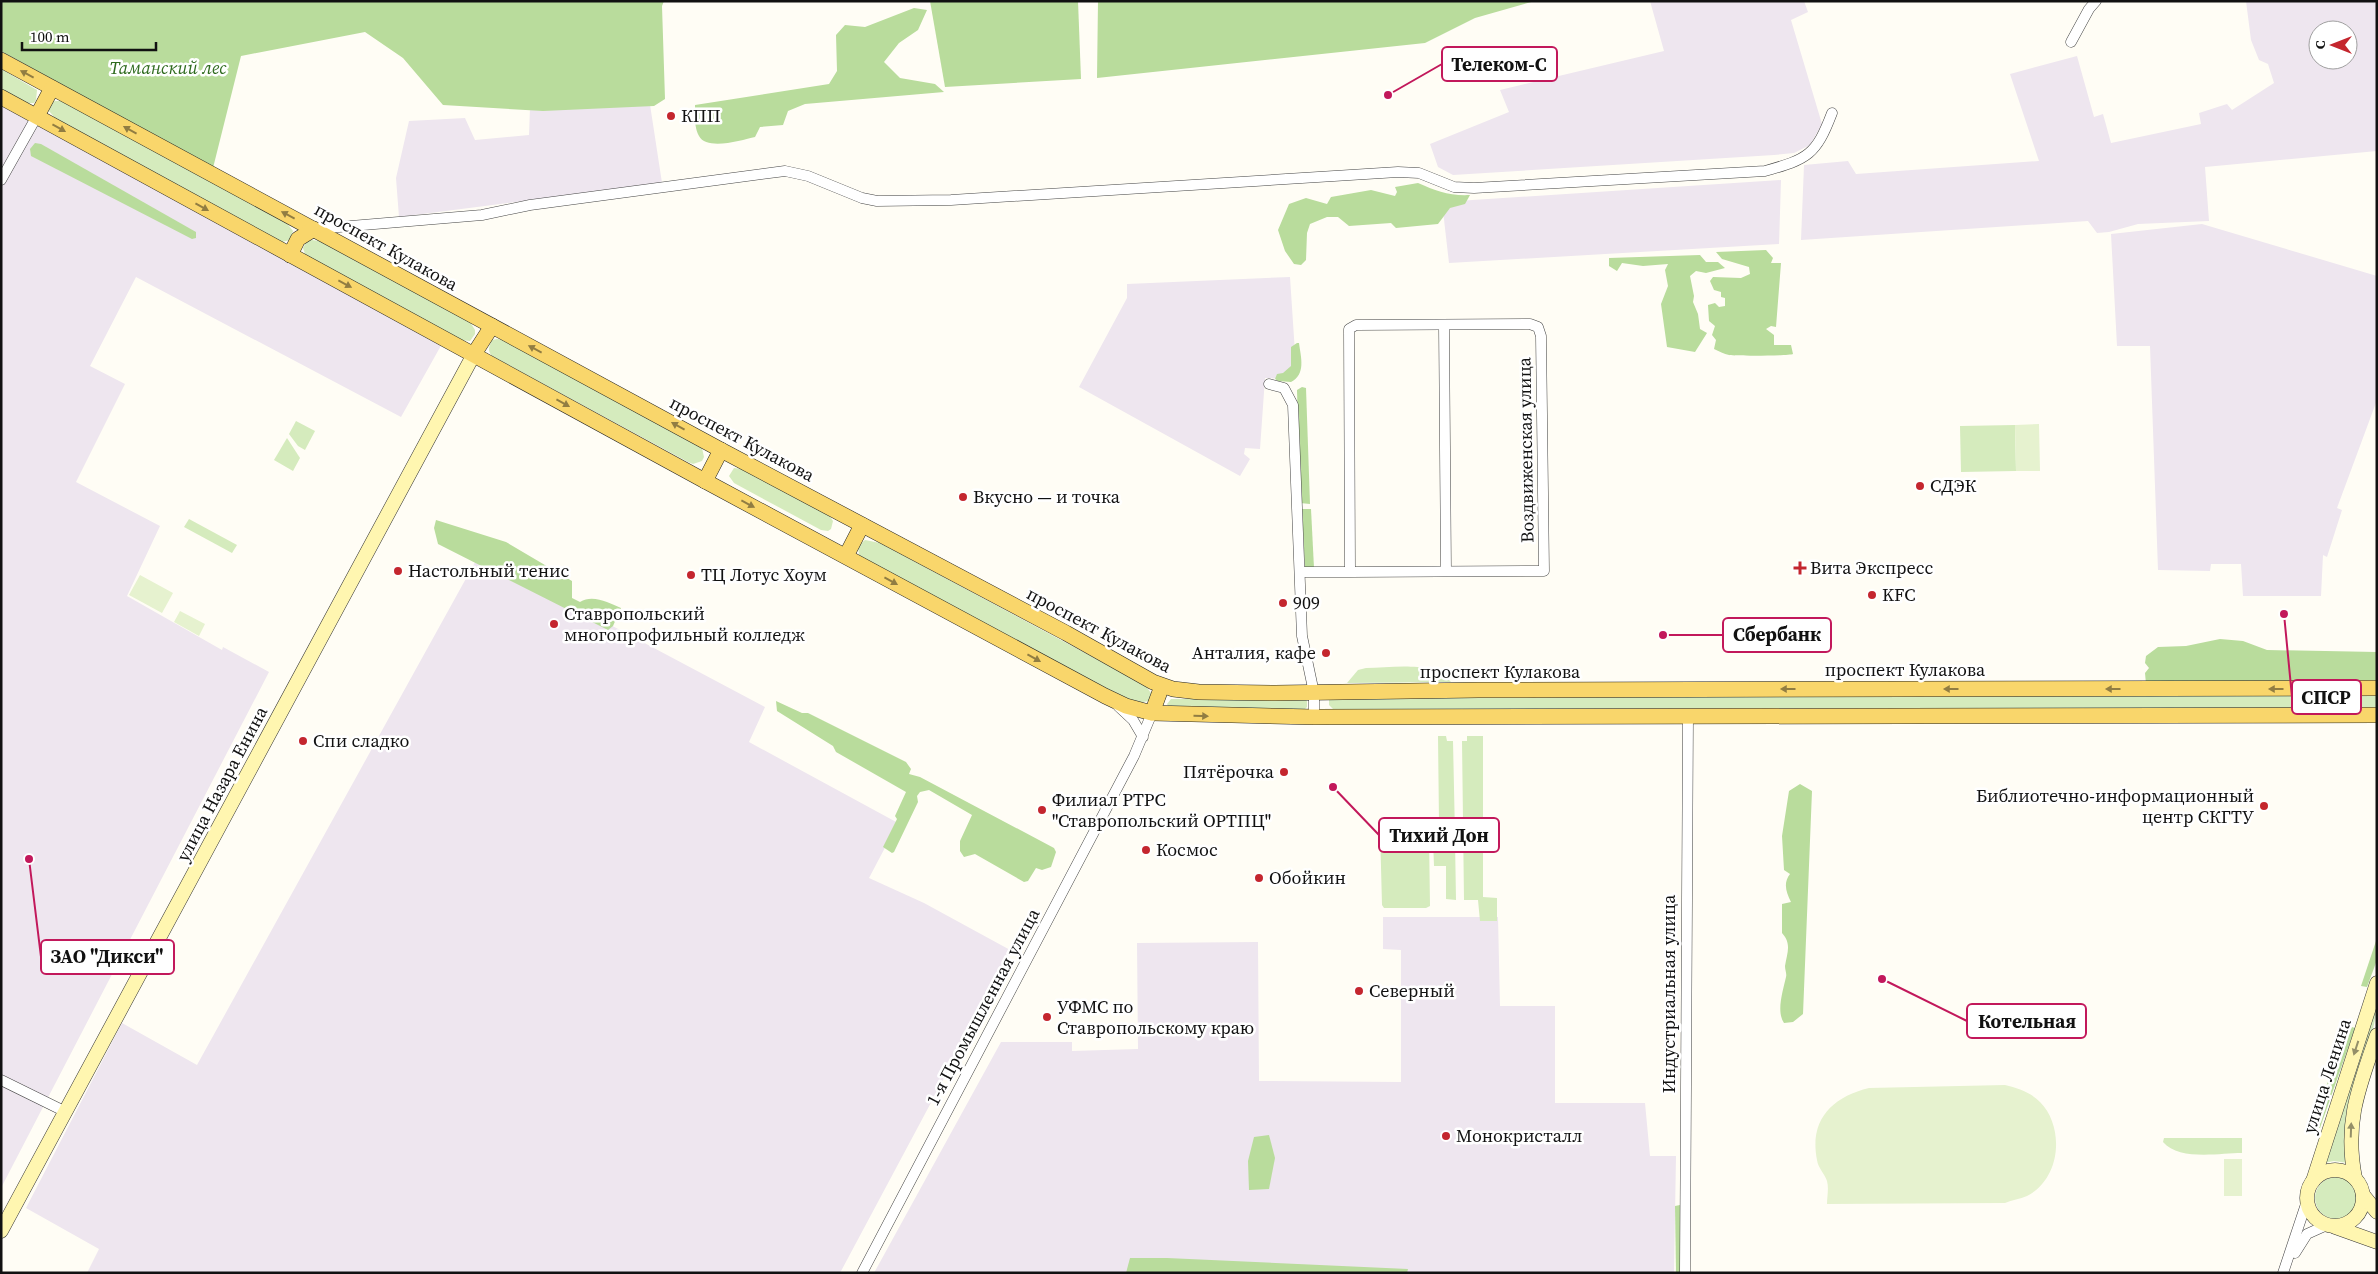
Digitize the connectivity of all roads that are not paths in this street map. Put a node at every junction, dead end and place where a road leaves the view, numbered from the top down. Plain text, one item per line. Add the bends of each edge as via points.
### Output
1 (2096, 1) edge
2 (2071, 42) dead end
3 (1, 60) edge
4 (52, 88) junction
5 (1, 97) edge
6 (1832, 112) dead end
7 (37, 116) junction
8 (1, 180) edge
9 (314, 229) junction
10 (290, 255) junction
11 (1444, 325) junction
12 (492, 326) junction
13 (474, 354) junction
14 (1269, 384) dead end
15 (721, 450) junction
16 (705, 481) junction
17 (862, 525) junction
18 (846, 556) junction
19 (1446, 571) junction
20 (1301, 572) junction
21 (1350, 572) junction
22 (1162, 686) junction
23 (2377, 688) edge
24 (1314, 693) junction
25 (1105, 696) junction
26 (2377, 715) edge
27 (1688, 716) junction
28 (1314, 717) junction
29 (1132, 720) junction
30 (1150, 720) junction
31 (1143, 737) junction
32 (1134, 756) junction
33 (2377, 983) edge
34 (2377, 1035) edge
35 (1, 1080) edge
36 (66, 1112) junction
37 (2355, 1178) junction
38 (2313, 1181) junction
39 (2363, 1195) junction
40 (2308, 1201) junction
41 (2377, 1212) edge
42 (2331, 1226) junction
43 (1, 1231) edge
44 (2377, 1242) edge
45 (862, 1273) edge
46 (1685, 1273) edge
47 (2283, 1273) edge
48 (2287, 1273) edge

1 - 2 street
4 -> 3 main road, проспект Кулакова
4 - 7 main road
9 -> 4 main road, проспект Кулакова
5 - 7 main road
6 - 9 street via 1821,141 1813,151 1801,159 1765,171 1474,188 1454,187 1419,173 1398,172 1226,185 877,201 785,171 530,205 482,215
7 - 8 street
7 -> 10 main road
9 - 10 main road via 298,239
9 - 12 main road, проспект Кулакова
10 -> 13 main road
11 - 19 street
11 - 19 street, Воздвиженская улица via 1538,326 1541,336 1544,571
11 - 21 street, Воздвиженская улица via 1356,326 1349,329
12 - 13 main road
15 -> 12 main road, проспект Кулакова
13 -> 16 main road
13 - 36 main road, улица Назара Енина
14 - 20 street via 1284,388 1293,405
15 - 16 main road
15 - 17 main road, проспект Кулакова
16 -> 18 main road
17 - 18 main road
17 - 22 main road, проспект Кулакова
18 -> 25 main road
19 - 21 street, Воздвиженская улица
20 - 21 street, Воздвиженская улица
20 - 24 street via 1302,636
22 - 24 main road, проспект Кулакова via 1199,692
22 - 30 main road
23 -> 24 main road, проспект Кулакова
24 - 28 street
25 - 29 street
25 - 30 main road
26 - 27 main road
27 - 28 main road
27 - 46 street, Индустриальная улица
30 -> 28 main road via 1171,715
29 - 31 street
29 - 32 street via 1136,732
30 - 31 street, 1-я Промышленная улица
31 - 32 street, 1-я Промышленная улица
32 - 45 street, 1-я Промышленная улица
33 -> 38 main road, улица Ленина
37 -> 34 main road, улица Ленина via 2351,1152 2352,1116
35 - 36 street
36 - 43 main road, улица Назара Енина
37 - 38 main road via 2347,1173 2328,1171
37 - 39 main road
38 - 40 main road
39 - 41 main road
39 - 42 main road via 2359,1213 2344,1225
40 - 42 main road via 2314,1216
40 - 47 street
42 - 44 main road
42 - 48 street via 2307,1234

